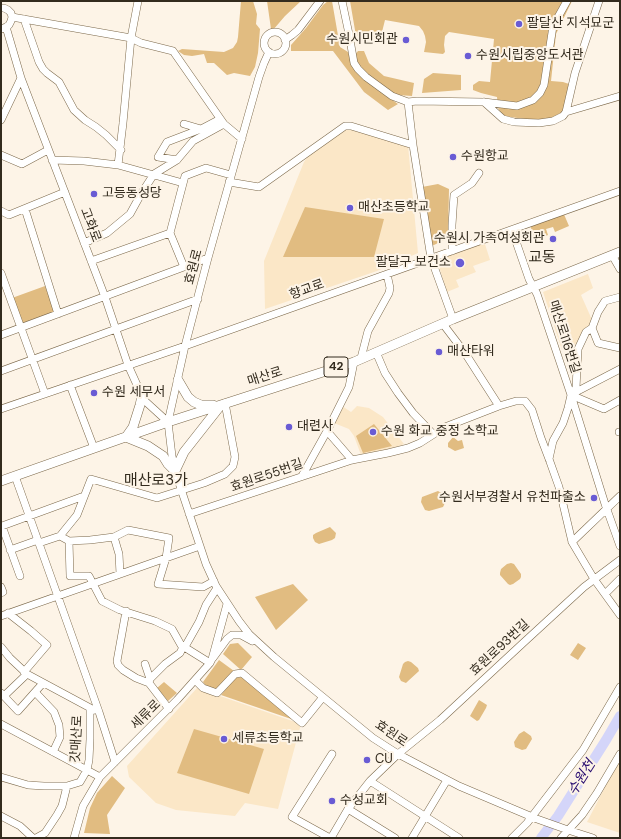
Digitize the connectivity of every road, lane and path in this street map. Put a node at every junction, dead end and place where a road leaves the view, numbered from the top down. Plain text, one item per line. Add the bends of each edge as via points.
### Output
1 (138, 1) edge
2 (320, 1) edge
3 (342, 1) edge
4 (567, 1) edge
5 (599, 1) edge
6 (3, 6) edge
7 (12, 17) junction
8 (24, 19) junction
9 (4, 28) edge
10 (131, 38) junction
11 (285, 40) junction
12 (269, 52) junction
13 (21, 78) junction
14 (620, 96) edge
15 (408, 102) junction
16 (484, 102) junction
17 (566, 112) junction
18 (1, 120) edge
19 (222, 122) junction
20 (184, 124) dead end
21 (201, 129) junction
22 (242, 139) junction
23 (413, 145) junction
24 (48, 150) junction
25 (120, 150) junction
26 (1, 155) edge
27 (52, 160) junction
28 (177, 160) junction
29 (118, 165) junction
30 (479, 173) dead end
31 (154, 174) junction
32 (230, 179) junction
33 (183, 183) junction
34 (620, 191) edge
35 (65, 192) junction
36 (25, 209) junction
37 (1, 211) edge
38 (512, 230) junction
39 (170, 233) junction
40 (84, 244) junction
41 (452, 251) junction
42 (616, 253) edge
43 (208, 258) junction
44 (431, 258) junction
45 (91, 261) junction
46 (184, 267) junction
47 (620, 269) edge
48 (1, 272) edge
49 (388, 274) junction
50 (533, 287) junction
51 (105, 296) junction
52 (620, 297) edge
53 (198, 299) junction
54 (58, 314) junction
55 (453, 319) junction
56 (443, 324) junction
57 (21, 328) junction
58 (592, 328) junction
59 (116, 329) junction
60 (1, 335) edge
61 (185, 346) junction
62 (620, 348) edge
63 (376, 352) junction
64 (33, 360) junction
65 (357, 360) junction
66 (128, 365) junction
67 (620, 369) edge
68 (1, 371) edge
69 (178, 380) junction
70 (70, 385) junction
71 (45, 394) junction
72 (570, 395) junction
73 (142, 396) junction
74 (620, 400) edge
75 (223, 404) junction
76 (499, 406) junction
77 (1, 408) edge
78 (168, 422) junction
79 (327, 431) junction
80 (432, 434) junction
81 (126, 437) junction
82 (94, 448) junction
83 (549, 459) junction
84 (352, 460) junction
85 (175, 471) junction
86 (15, 476) junction
87 (302, 476) junction
88 (1, 481) edge
89 (182, 491) junction
90 (84, 496) junction
91 (620, 496) edge
92 (607, 509) junction
93 (189, 514) junction
94 (29, 516) junction
95 (60, 536) junction
96 (114, 537) junction
97 (38, 541) junction
98 (69, 541) junction
99 (572, 542) junction
100 (200, 546) junction
101 (620, 546) edge
102 (1, 548) edge
103 (9, 548) junction
104 (166, 558) junction
105 (620, 560) edge
106 (120, 574) junction
107 (20, 576) dead end
108 (594, 579) junction
109 (620, 579) edge
110 (214, 581) junction
111 (93, 584) junction
112 (1, 587) edge
113 (217, 588) junction
114 (1, 593) edge
115 (605, 594) junction
116 (58, 596) junction
117 (227, 604) junction
118 (126, 611) junction
119 (5, 614) edge
120 (620, 615) edge
121 (262, 646) junction
122 (1, 647) edge
123 (211, 661) junction
124 (145, 664) dead end
125 (25, 673) junction
126 (194, 680) junction
127 (150, 681) junction
128 (42, 683) junction
129 (620, 687) edge
130 (35, 692) junction
131 (3, 695) edge
132 (323, 697) junction
133 (90, 709) junction
134 (169, 709) junction
135 (99, 712) junction
136 (1, 724) edge
137 (53, 752) junction
138 (332, 754) dead end
139 (398, 754) junction
140 (620, 754) edge
141 (115, 762) junction
142 (87, 770) junction
143 (1, 777) edge
144 (100, 777) junction
145 (447, 780) junction
146 (370, 781) junction
147 (67, 786) junction
148 (348, 809) junction
149 (1, 816) edge
150 (425, 817) junction
151 (534, 818) junction
152 (565, 829) junction
153 (34, 838) edge
154 (74, 838) edge
155 (331, 838) edge
156 (395, 838) edge
157 (412, 838) edge
158 (459, 838) edge
159 (512, 838) edge
160 (561, 838) edge
161 (593, 838) edge

1 - 10 street
2 - 11 street via 298,30
3 - 15 street via 354,63 366,77 392,96
4 - 16 street via 553,26 544,85 540,93 533,100 517,106
5 - 17 street via 574,73
6 - 7 street
7 - 8 street
7 - 9 street via 9,25
8 - 10 street
8 - 25 street via 43,69 59,82 74,110 106,135
9 - 13 street, 고화로
10 - 19 street via 173,51
10 - 25 street
11 - 12 street via 282,51 275,54
11 - 12 street, 효원로 via 276,32 266,36 264,43
12 - 22 street, 효원로
13 - 18 street
13 - 24 street, 고화로
14 - 17 street
15 - 16 street
15 - 23 street
16 - 17 street via 503,119 514,122 553,121
19 - 21 street
19 - 22 street
19 - 28 street via 193,141
20 - 21 street
21 - 28 street via 167,142 158,157
22 - 32 street, 효원로
23 - 32 street via 345,126 259,187
23 - 44 street
24 - 26 street via 22,164
24 - 27 street, 고화로
25 - 29 street
27 - 29 street
27 - 35 street, 고화로
28 - 31 street
29 - 31 street
30 - 41 street via 472,183 454,195
31 - 33 street
31 - 40 street via 130,214 107,233
32 - 33 street via 206,168 185,176
32 - 43 street, 효원로
33 - 39 street
34 - 38 street, 향교로
35 - 36 street
35 - 40 street, 고화로
36 - 37 street via 9,215
36 - 54 street
38 - 41 street, 향교로
38 - 50 street
39 - 45 street
39 - 46 street
40 - 45 street, 고화로
41 - 44 street, 향교로
42 - 47 street
42 - 50 main road, 매산로 / 42
43 - 46 street
43 - 53 street, 효원로
44 - 49 street, 향교로
44 - 55 street
45 - 51 street, 고화로
46 - 51 street
48 - 57 street
49 - 61 street, 향교로
49 - 65 street via 389,293 368,331
50 - 55 main road, 매산로 / 42
50 - 72 street, 매산로116번길
51 - 54 street
51 - 59 street, 고화로
52 - 58 street, 매산로116번길 via 605,301
53 - 59 street
53 - 61 street, 효원로
54 - 57 street
55 - 56 main road, 매산로 / 42
56 - 63 main road, 매산로 / 42
56 - 76 street
57 - 60 street
57 - 64 street
58 - 62 street via 598,343
58 - 72 street, 매산로116번길 via 586,332 578,350 576,388
59 - 64 street
59 - 66 street, 고화로
61 - 66 street, 향교로
61 - 69 street, 효원로
63 - 65 main road, 매산로 / 42
63 - 80 street via 398,393
64 - 68 street
64 - 71 street
65 - 75 main road, 매산로 / 42
65 - 79 street via 349,387
66 - 70 street, 향교로
66 - 73 street, 고화로
67 - 72 street, 매산로116번길
69 - 75 main road via 194,402 201,405
69 - 78 street, 효원로
70 - 71 street, 향교로
70 - 82 street
71 - 77 street, 향교로
72 - 74 street, 매산로116번길 via 604,409
72 - 83 street, 매산로116번길 via 568,408 553,441
72 - 92 street, 매산로116번길
73 - 78 street, 고화로
73 - 81 main road via 133,427
75 - 78 main road, 매산로 / 42
75 - 85 main road via 184,452
75 - 89 street via 235,457 233,466 225,474
76 - 80 street, 효원로55번길
76 - 83 street, 효원로55번길 via 516,401 525,402 532,410
78 - 81 main road, 매산로 / 42
78 - 85 street, 효원로
79 - 84 street
79 - 87 street
80 - 84 street, 효원로55번길 via 408,448
81 - 82 main road, 매산로 / 42
81 - 85 main road via 148,446 163,456
82 - 86 main road, 매산로 / 42
83 - 99 street via 559,487
84 - 87 street, 효원로55번길
85 - 89 street, 효원로
86 - 88 main road, 매산로 / 42
86 - 94 street
87 - 93 street, 효원로55번길
89 - 90 street via 157,498 91,479
89 - 93 street, 효원로
90 - 94 street
90 - 95 street via 77,515
91 - 92 street
92 - 99 street
92 - 101 street, 매산로116번길
93 - 100 street, 효원로
94 - 97 street
94 - 103 street via 2,526
95 - 97 street
95 - 98 street
96 - 98 street
96 - 104 street via 128,530 169,538
96 - 106 street via 119,554
97 - 103 street
97 - 116 street
98 - 111 street via 70,576 89,576
99 - 108 street
100 - 104 street
100 - 110 street, 효원로
102 - 103 street
103 - 107 street
104 - 106 street
104 - 110 street via 158,584 203,587
105 - 108 street, 효원로93번길
106 - 111 street
108 - 115 street
108 - 139 street, 효원로93번길 via 440,720
109 - 115 street
110 - 113 street, 효원로
111 - 116 street
111 - 118 street via 102,602
112 - 114 street
113 - 117 street, 효원로
113 - 127 street via 180,653 165,664
115 - 120 street
116 - 119 street
116 - 135 street
117 - 121 street, 효원로 via 249,634
117 - 123 street, 세류로
118 - 123 street via 172,629 181,645
118 - 127 street via 118,665 136,678
119 - 125 street via 47,645
121 - 123 street via 241,634 232,635
121 - 132 street, 효원로
122 - 125 street
123 - 126 street, 세류로
124 - 127 street
125 - 128 street
125 - 131 street
126 - 132 street via 203,688 217,694 234,674 242,673 302,723
126 - 134 street, 세류로
127 - 134 street
128 - 130 street
128 - 133 street
129 - 151 street via 584,750
130 - 131 street via 18,710
130 - 137 street, 갓매산로 via 54,712 58,725 60,737
132 - 139 street, 효원로 via 373,738
133 - 135 street
133 - 142 street, 갓매산로
134 - 141 street, 세류로
135 - 141 street
136 - 137 street, 갓매산로
137 - 142 street, 갓매산로
138 - 155 street via 292,817
139 - 145 street, 효원로
139 - 146 street, 효원로93번길
140 - 152 street via 598,794 582,815
141 - 144 street, 세류로
142 - 144 street, 갓매산로
142 - 147 street via 80,782
143 - 147 street via 28,785
144 - 154 street, 세류로 via 83,806
145 - 150 street
145 - 151 street, 효원로
146 - 148 street, 효원로93번길
146 - 150 street
147 - 153 street via 57,815 45,833
148 - 155 street, 효원로93번길
148 - 156 street
149 - 153 street via 20,826
150 - 157 street
150 - 158 street
151 - 152 street, 효원로
151 - 159 street
152 - 160 street
152 - 161 street, 효원로

